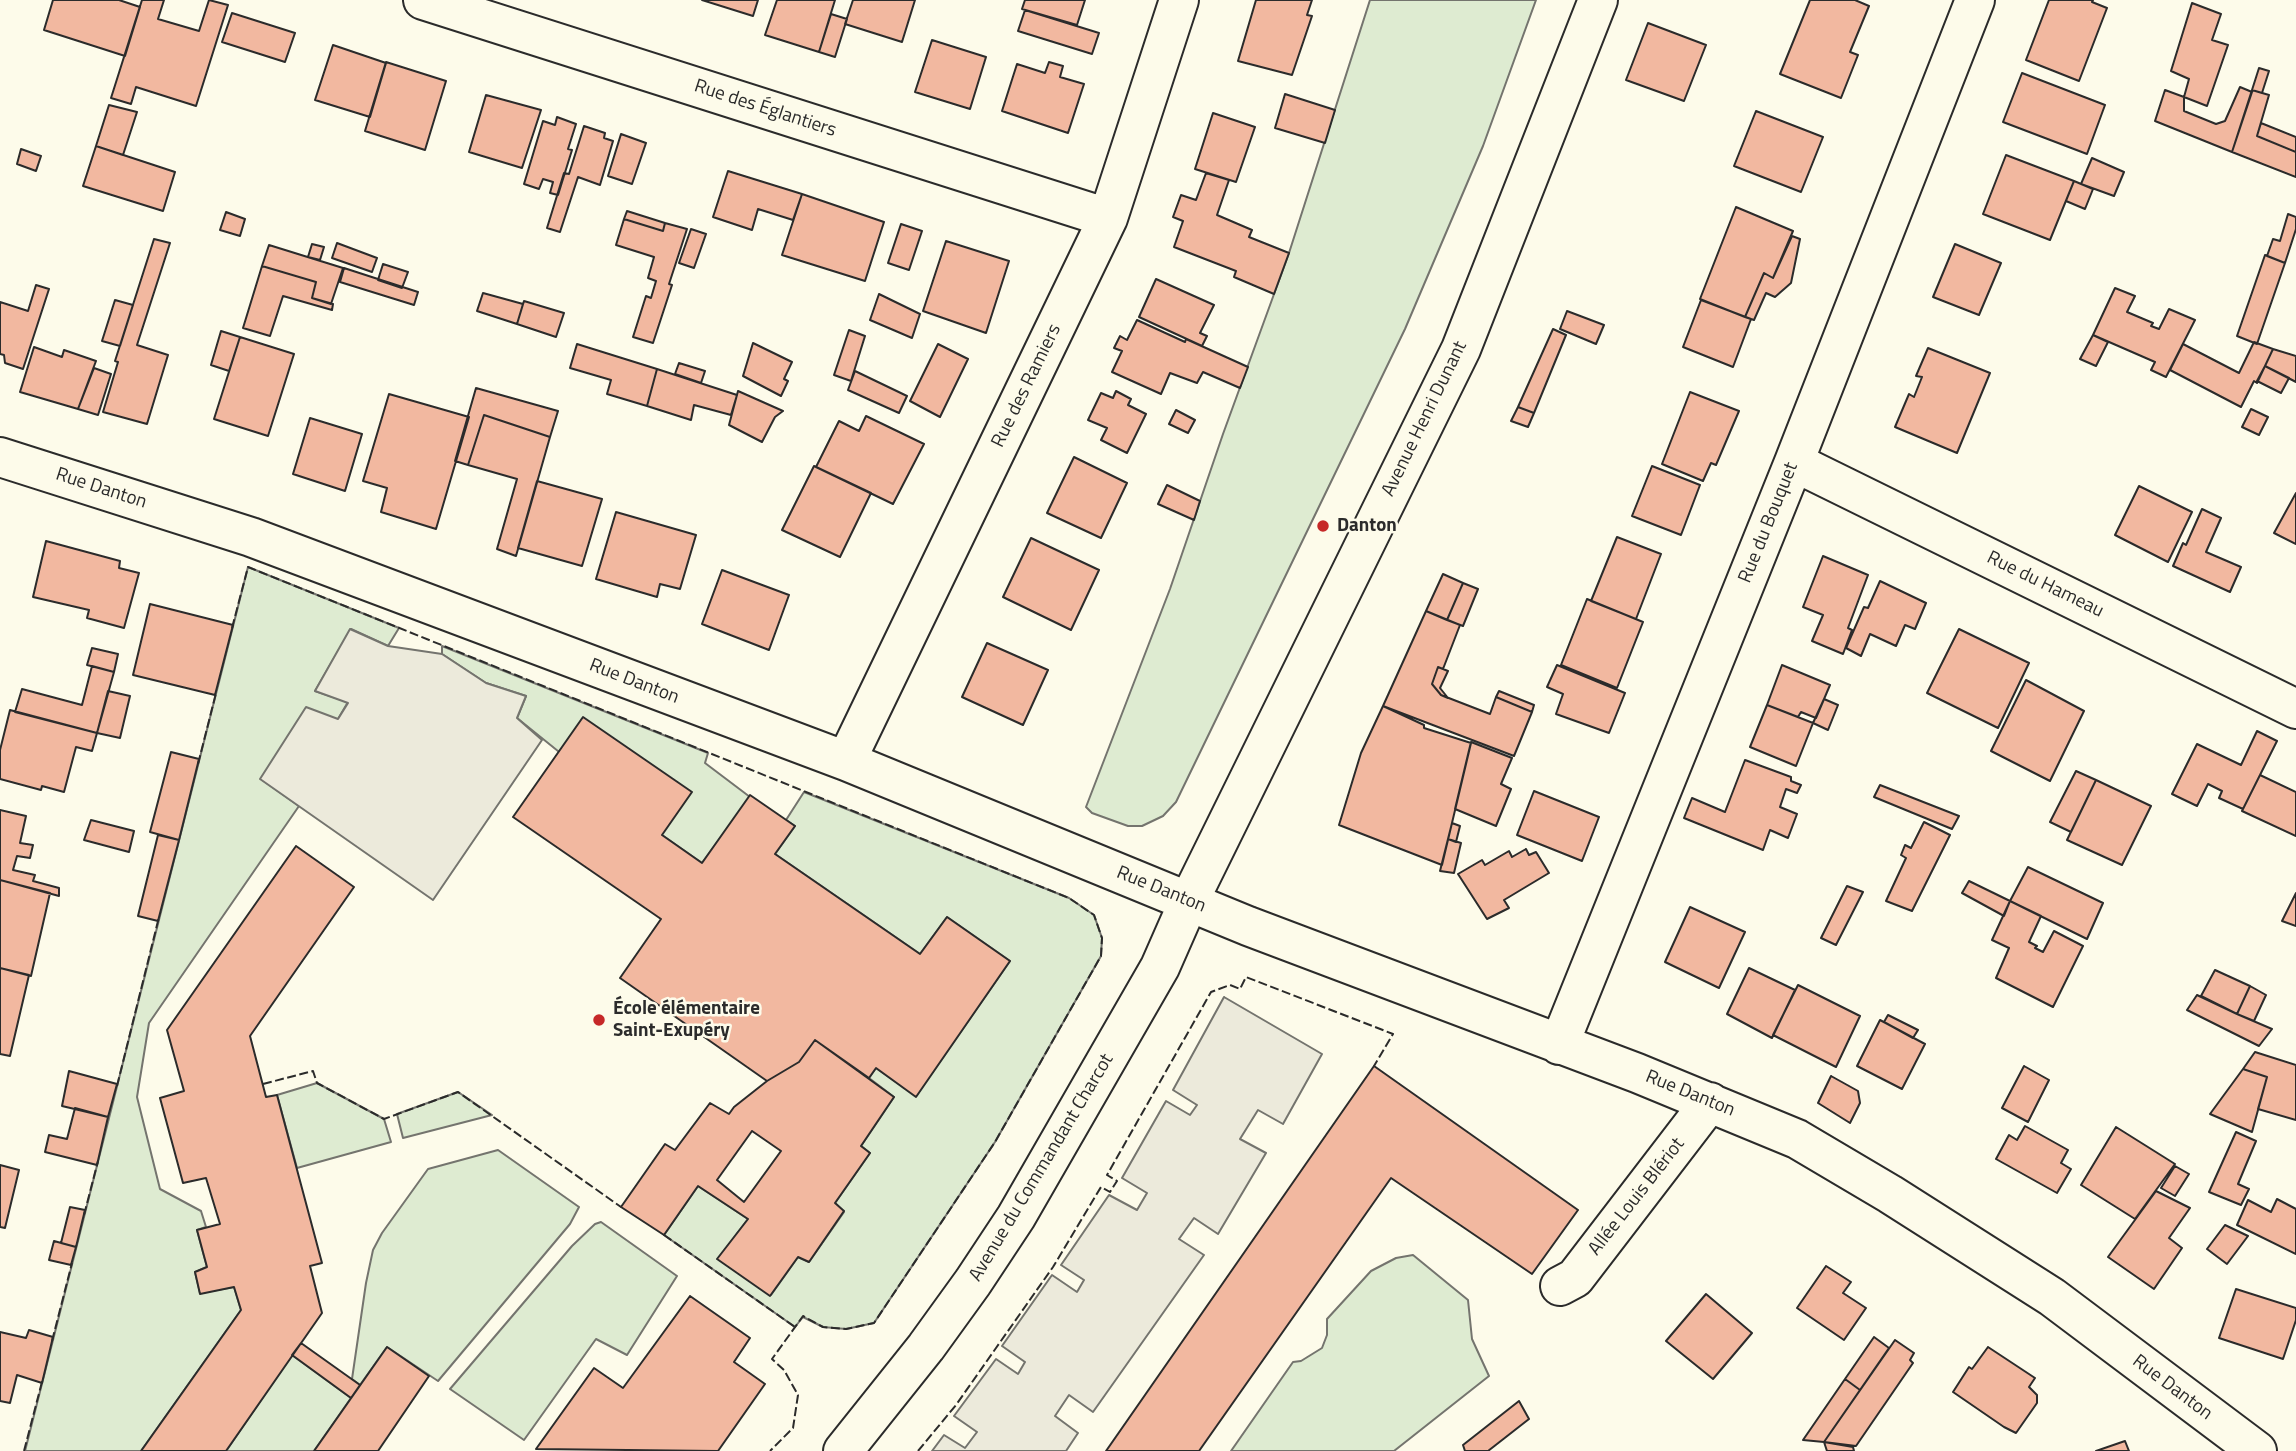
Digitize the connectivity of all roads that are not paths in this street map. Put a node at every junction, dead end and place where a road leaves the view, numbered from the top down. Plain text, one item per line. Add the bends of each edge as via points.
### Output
1 (423, 0) edge
2 (1179, 0) edge
3 (1598, 0) edge
4 (1975, 0) edge
5 (1108, 218) junction
6 (1794, 461) junction
7 (1, 463) edge
8 (2296, 709) edge
9 (846, 761) junction
10 (1189, 901) junction
11 (1559, 1045) junction
12 (1710, 1102) junction
13 (1560, 1286) dead end
14 (843, 1451) edge
15 (2257, 1451) edge

1 - 5 street, Rue des Églantiers
2 - 5 street, Rue des Ramiers
3 - 10 street, Avenue Henri Dunant via 1461,349
4 - 6 street, Rue du Bouquet
5 - 9 street, Rue des Ramiers
6 - 8 street, Rue du Hameau
6 - 11 street, Rue du Bouquet
7 - 9 street, Rue Danton via 251,537
9 - 10 street, Rue Danton
10 - 11 street, Rue Danton
10 - 14 street, Avenue du Commandant Charcot via 1160,967 1016,1217 926,1348
11 - 12 street, Rue Danton
12 - 13 street, Allée Louis Blériot via 1575,1278
12 - 15 street, Rue Danton via 1797,1139 2052,1297

